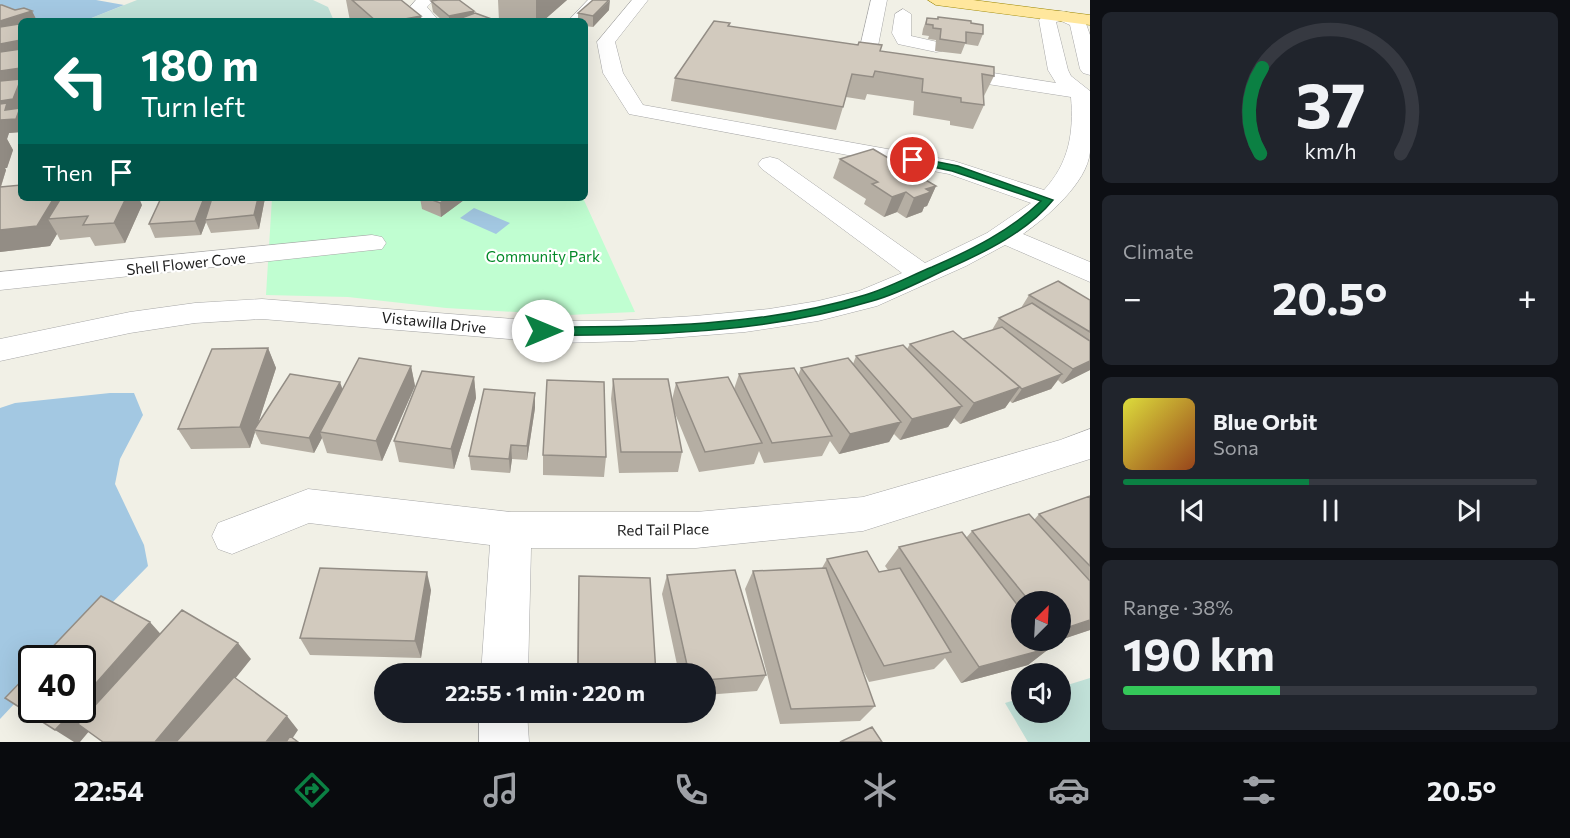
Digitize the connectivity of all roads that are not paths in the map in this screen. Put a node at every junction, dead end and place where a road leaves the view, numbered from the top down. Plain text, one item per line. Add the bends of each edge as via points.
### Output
1 (426, 0) edge
2 (597, 0) edge
3 (640, 0) edge
4 (879, 0) edge
5 (936, 0) edge
6 (1035, 0) edge
7 (1090, 7) edge
8 (1059, 9) junction
9 (903, 14) dead end
10 (428, 18) edge
11 (579, 18) edge
12 (1090, 20) edge
13 (936, 47) dead end
14 (910, 66) edge
15 (933, 70) edge
16 (1087, 82) edge
17 (770, 164) dead end
18 (1048, 200) junction
19 (1004, 235) junction
20 (372, 243) dead end
21 (1090, 273) edge
22 (923, 275) junction
23 (0, 281) edge
24 (0, 350) edge
25 (1090, 443) edge
26 (511, 530) junction
27 (232, 536) dead end
28 (505, 663) edge
29 (503, 723) edge
30 (504, 742) edge

1 - 10 street via 418,7
2 - 11 street
3 - 18 street via 606,42 613,73 636,110 954,168
4 - 14 street via 866,60
5 - 8 main road
6 - 8 main road
7 - 8 main road
8 - 12 main road
8 - 16 street, Vistawilla Drive via 1078,22
8 - 16 street via 1047,20 1058,70 1064,80
9 - 13 street via 904,40
15 - 16 street
16 - 18 street, Vistawilla Drive via 1077,158
17 - 22 street
18 - 19 street, Vistawilla Drive
19 - 21 street
19 - 22 street, Vistawilla Drive
20 - 23 street, Shell Flower Cove
22 - 24 street, Vistawilla Drive via 870,298 803,315 735,324 621,332 523,331 263,309 177,316 69,333
25 - 26 street, Red Tail Place via 863,514 696,530
26 - 27 street, Red Tail Place via 308,506
26 - 28 street
29 - 30 street

